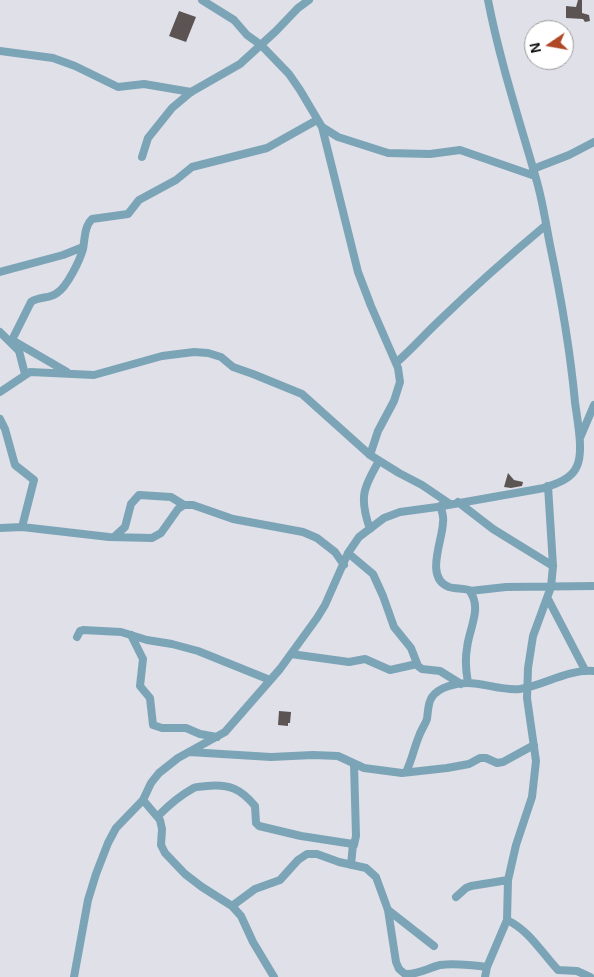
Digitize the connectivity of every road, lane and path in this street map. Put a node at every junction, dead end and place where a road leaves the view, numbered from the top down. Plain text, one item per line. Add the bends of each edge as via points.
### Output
1 (202, 0) edge
2 (309, 0) edge
3 (488, 0) edge
4 (299, 4) edge
5 (261, 45) junction
6 (0, 51) edge
7 (191, 92) junction
8 (317, 120) junction
9 (322, 128) junction
10 (594, 142) edge
11 (142, 157) dead end
12 (534, 172) junction
13 (546, 225) junction
14 (83, 247) junction
15 (0, 272) edge
16 (0, 332) edge
17 (11, 340) junction
18 (396, 363) junction
19 (25, 374) junction
20 (71, 374) junction
21 (0, 392) edge
22 (594, 405) edge
23 (0, 418) edge
24 (579, 440) junction
25 (370, 455) junction
26 (379, 461) junction
27 (548, 486) junction
28 (454, 503) junction
29 (184, 505) junction
30 (440, 506) junction
31 (22, 527) junction
32 (0, 528) edge
33 (370, 529) junction
34 (114, 537) junction
35 (348, 553) junction
36 (344, 565) junction
37 (552, 566) junction
38 (594, 586) edge
39 (551, 587) junction
40 (470, 592) junction
41 (548, 599) junction
42 (131, 635) junction
43 (77, 637) dead end
44 (291, 654) junction
45 (417, 664) junction
46 (585, 670) junction
47 (594, 671) edge
48 (270, 680) junction
49 (464, 684) junction
50 (527, 688) junction
51 (218, 737) junction
52 (534, 745) junction
53 (188, 752) junction
54 (354, 764) junction
55 (406, 772) junction
56 (143, 800) junction
57 (158, 816) junction
58 (354, 844) junction
59 (351, 865) junction
60 (508, 880) junction
61 (456, 897) dead end
62 (232, 906) junction
63 (388, 910) junction
64 (507, 920) junction
65 (434, 946) dead end
66 (487, 967) junction
67 (594, 975) edge
68 (74, 977) edge
69 (274, 977) edge
70 (485, 977) edge
71 (590, 977) edge

1 - 5 street via 234,20
2 - 4 street
3 - 12 street via 495,36
4 - 5 street
5 - 7 street via 240,64
5 - 8 street via 289,74
6 - 7 street via 53,58 118,87 144,84
7 - 11 street via 157,126 148,138
8 - 9 street
8 - 14 street via 267,148 192,167 176,180 138,200 128,214 92,219 87,226
9 - 12 street via 388,153 430,154 460,150
9 - 18 street via 358,272
10 - 12 street
12 - 13 street
13 - 18 street via 486,276
13 - 24 street via 571,357
14 - 15 street
14 - 17 street via 61,291 31,302
16 - 17 street
17 - 19 street via 19,351
17 - 20 street
18 - 25 street via 400,382
19 - 20 street via 37,371
19 - 21 street
20 - 25 street via 94,375 162,356 208,353 221,357 233,367 302,394
22 - 24 street
23 - 31 street via 15,465 34,480
24 - 27 street via 577,468 566,479
25 - 26 street
26 - 28 street
26 - 33 street via 364,492 364,512
27 - 28 street
27 - 37 street
28 - 30 street
28 - 37 street
29 - 34 street via 155,537
29 - 34 street via 167,496 139,495 131,504 125,526
29 - 36 street via 251,524 303,532 335,552
30 - 33 street via 400,512 384,518
30 - 40 street via 444,523 438,548 437,574 450,587
31 - 32 street
31 - 34 street
33 - 35 street
35 - 36 street
35 - 45 street via 373,574 394,628 411,648
36 - 44 street via 321,611
37 - 39 street
38 - 39 street
39 - 40 street via 506,587
39 - 41 street
40 - 49 street via 475,610 466,648
41 - 46 street
41 - 50 street via 533,636
42 - 43 street via 84,630
42 - 48 street via 198,651
42 - 51 street via 143,659 140,686 150,698 153,725 181,727
44 - 45 street via 348,662 365,659 390,670
44 - 48 street
45 - 49 street via 440,671
46 - 47 street
46 - 50 street
48 - 51 street
49 - 50 street via 502,689
49 - 55 street via 452,685 431,698
50 - 52 street
51 - 53 street
52 - 55 street via 503,762 480,758 456,767
52 - 60 street via 536,761 532,797
53 - 54 street via 271,757 338,756
53 - 56 street via 154,778
54 - 55 street
54 - 58 street
56 - 57 street
56 - 68 street via 116,828 108,843 88,900
57 - 58 street via 194,787 219,785 232,787 255,806 259,826
57 - 62 street via 162,829 161,845 169,858 202,887
58 - 59 street
59 - 62 street via 307,854 280,880 255,889
59 - 63 street via 366,868 376,877
60 - 61 street via 471,886
60 - 64 street
62 - 69 street via 241,916
63 - 65 street
63 - 66 street via 396,962 405,974 449,964
64 - 66 street
64 - 71 street via 529,935 558,970 577,970
66 - 70 street
67 - 71 street

